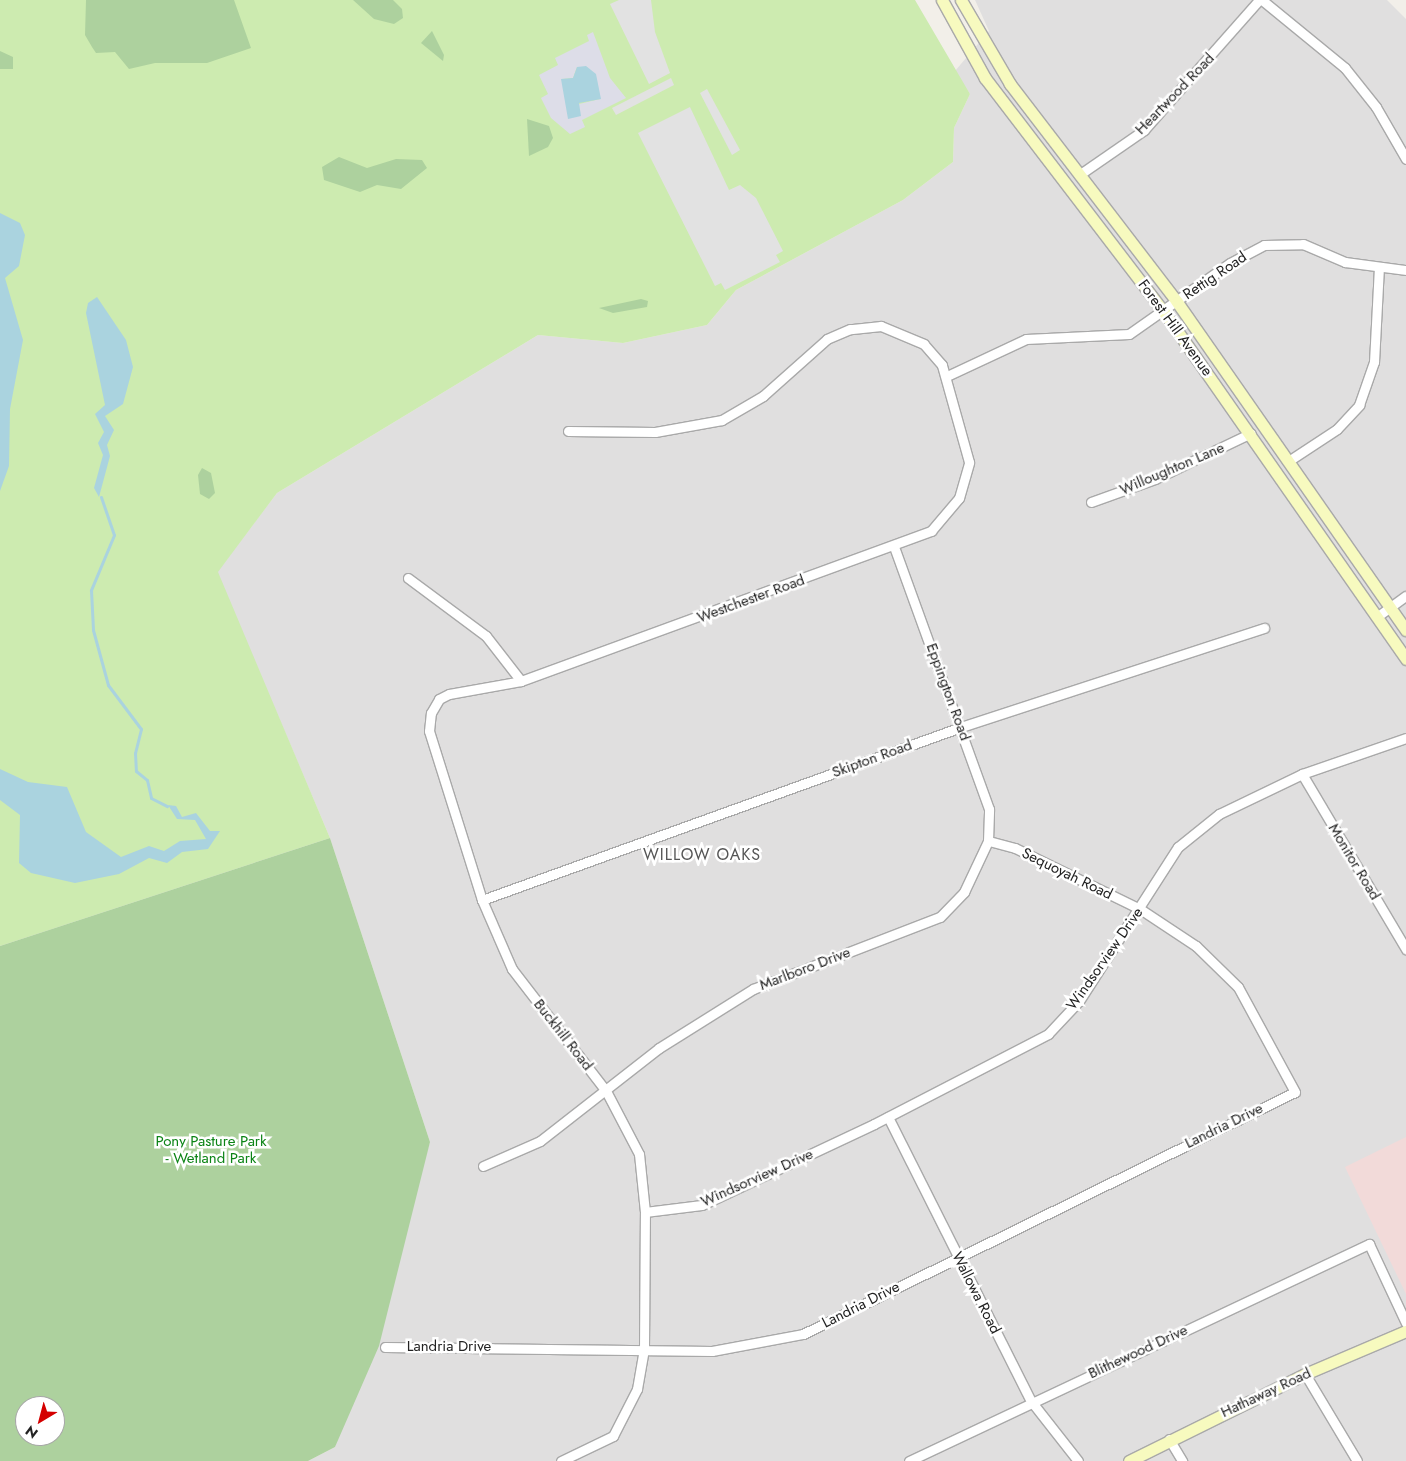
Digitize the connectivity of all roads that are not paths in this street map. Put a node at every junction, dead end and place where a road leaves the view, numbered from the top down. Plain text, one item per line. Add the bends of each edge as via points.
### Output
1 (942, 0) edge
2 (960, 0) edge
3 (1260, 0) edge
4 (1406, 159) edge
5 (1079, 175) junction
6 (1379, 268) junction
7 (1406, 270) edge
8 (1177, 302) junction
9 (1164, 312) junction
10 (947, 376) junction
11 (568, 431) dead end
12 (1251, 433) junction
13 (1290, 460) junction
14 (1092, 502) dead end
15 (894, 547) junction
16 (408, 578) dead end
17 (1406, 596) edge
18 (1391, 607) junction
19 (1378, 616) junction
20 (1264, 628) dead end
21 (1406, 630) edge
22 (1406, 659) edge
23 (521, 681) junction
24 (961, 727) junction
25 (429, 731) joint
26 (1406, 738) edge
27 (1302, 774) junction
28 (988, 841) junction
29 (482, 900) junction
30 (1140, 909) junction
31 (1406, 949) edge
32 (606, 1091) junction
33 (1295, 1092) joint
34 (888, 1117) junction
35 (483, 1166) dead end
36 (645, 1212) junction
37 (957, 1257) junction
38 (1406, 1323) edge
39 (1406, 1331) edge
40 (385, 1347) dead end
41 (644, 1349) junction
42 (1305, 1374) junction
43 (1032, 1401) junction
44 (1169, 1439) junction
45 (561, 1461) edge
46 (909, 1461) edge
47 (1078, 1461) edge
48 (1129, 1461) edge
49 (1182, 1461) edge
50 (1357, 1461) edge

1 - 9 main road, Forest Hill Avenue via 985,78
2 - 5 main road, Forest Hill Avenue via 1005,78
3 - 4 street via 1345,68 1376,107
3 - 5 street, Heartwood Road via 1144,130
5 - 8 main road, Forest Hill Avenue
6 - 7 street, Rettig Road
6 - 8 street, Rettig Road via 1345,262 1303,244 1264,245 1230,263
6 - 13 street via 1374,362 1358,405 1337,429
8 - 9 street, Rettig Road
8 - 13 main road, Forest Hill Avenue
9 - 10 street, Rettig Road via 1129,334 1026,339
9 - 12 main road, Forest Hill Avenue
10 - 11 street, Westchester Road via 933,353 908,334 893,327 862,327 827,338 764,396 722,420 662,432
10 - 15 street, Westchester Road via 969,462 968,475 942,522
12 - 14 street, Willoughton Lane via 1155,479
12 - 19 main road, Forest Hill Avenue
13 - 18 main road, Forest Hill Avenue
15 - 23 street, Westchester Road
15 - 24 street, Eppington Road
16 - 23 street via 486,636
17 - 18 street
18 - 19 street
18 - 21 main road, Forest Hill Avenue
19 - 22 main road, Forest Hill Avenue
20 - 24 street, Skipton Road
23 - 25 street, Westchester Road via 439,699 431,713
24 - 28 street, Eppington Road via 989,809
24 - 29 street, Skipton Road
25 - 29 street, Buckhill Road
26 - 27 street, Windsorview Drive
27 - 30 street, Windsorview Drive via 1220,814 1178,847
27 - 31 street, Monitor Road
28 - 30 street, Sequoyah Road via 1015,848
28 - 32 street, Marlboro Drive via 964,892 940,917 752,989 660,1048
29 - 32 street, Buckhill Road via 512,969
30 - 33 street, Sequoyah Road via 1196,946 1238,987
30 - 34 street, Windsorview Drive via 1079,1001 1048,1034
32 - 35 street, Marlboro Drive via 540,1141
32 - 36 street, Buckhill Road via 639,1154
33 - 37 street, Landria Drive
34 - 36 street, Windsorview Drive via 702,1205
34 - 37 street, Wallowa Road
36 - 41 street, Buckhill Road
37 - 41 street, Landria Drive via 803,1334 712,1351
37 - 43 street, Wallowa Road
38 - 43 street, Blithewood Drive via 1369,1244
39 - 42 main road, Hathaway Road
40 - 41 street, Landria Drive
41 - 45 street, Buckhill Road via 637,1388 612,1436
42 - 44 main road, Hathaway Road
42 - 50 street
43 - 46 street, Blithewood Drive
43 - 47 street, Wallowa Road
44 - 48 main road, Hathaway Road
44 - 49 street

